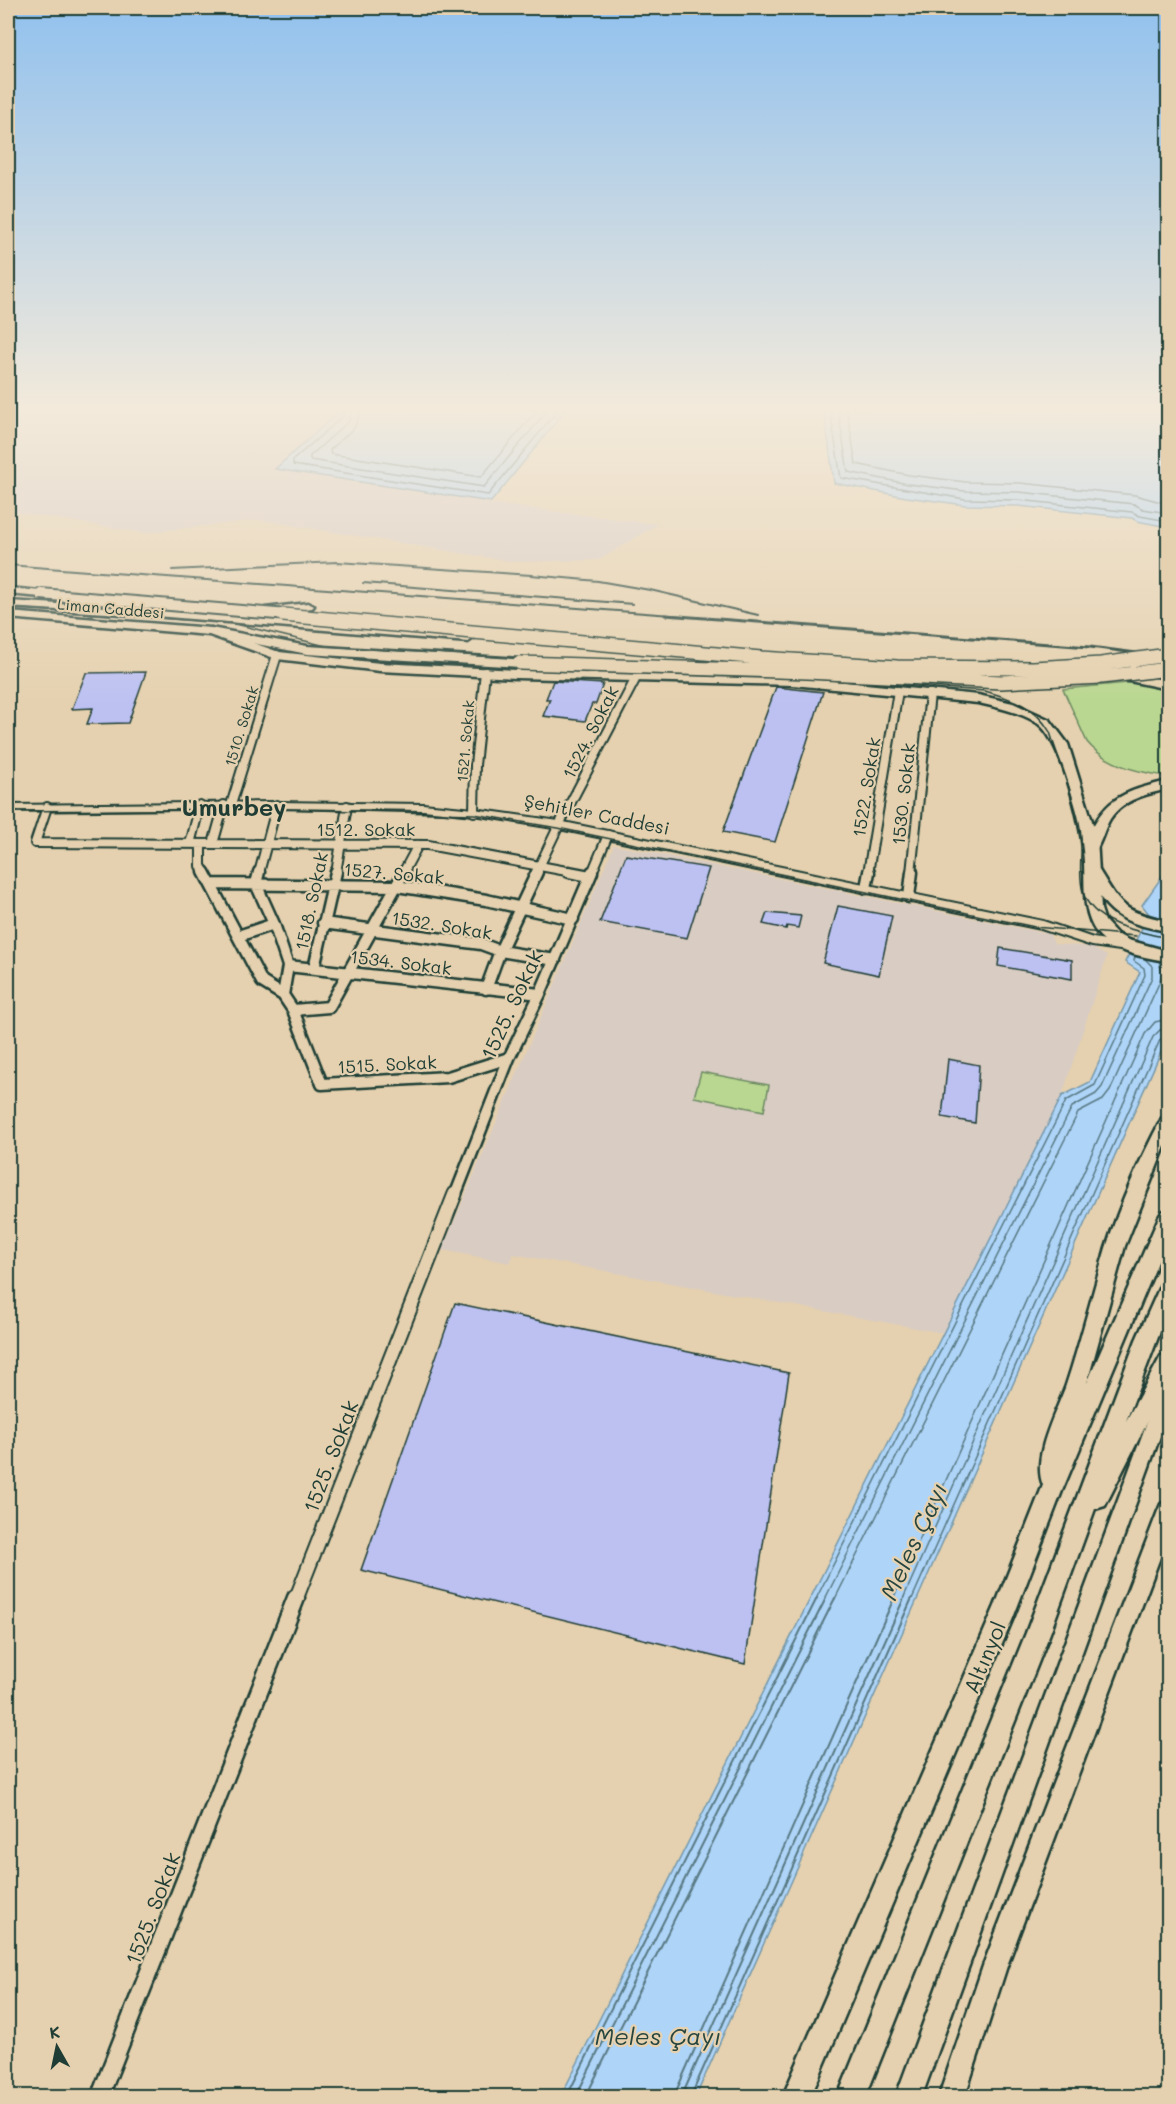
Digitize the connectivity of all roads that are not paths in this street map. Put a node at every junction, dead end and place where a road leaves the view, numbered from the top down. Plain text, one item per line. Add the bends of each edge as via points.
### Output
1 (8, 591) edge
2 (8, 604) edge
3 (308, 606) dead end
4 (8, 615) edge
5 (214, 617) junction
6 (211, 632) junction
7 (1168, 655) edge
8 (277, 656) junction
9 (1168, 669) edge
10 (485, 672) junction
11 (636, 678) junction
12 (1168, 685) edge
13 (898, 691) junction
14 (930, 694) junction
15 (1168, 785) edge
16 (200, 805) junction
17 (227, 805) junction
18 (277, 805) junction
19 (347, 806) junction
20 (8, 807) edge
21 (47, 807) junction
22 (474, 812) junction
23 (559, 825) junction
24 (608, 835) junction
25 (195, 844) junction
26 (213, 844) junction
27 (266, 845) junction
28 (339, 845) junction
29 (418, 845) junction
30 (1091, 847) junction
31 (541, 866) junction
32 (1092, 870) junction
33 (590, 876) junction
34 (211, 884) junction
35 (256, 884) junction
36 (334, 884) junction
37 (397, 886) junction
38 (866, 888) junction
39 (909, 897) junction
40 (521, 908) junction
41 (573, 919) junction
42 (323, 923) junction
43 (274, 924) junction
44 (1168, 926) edge
45 (371, 930) junction
46 (238, 936) junction
47 (1127, 947) junction
48 (500, 951) junction
49 (1168, 956) edge
50 (555, 960) junction
51 (288, 966) junction
52 (314, 968) junction
53 (345, 972) junction
54 (486, 989) junction
55 (540, 994) junction
56 (283, 996) junction
57 (293, 1010) junction
58 (509, 1058) junction
59 (1168, 1123) edge
60 (1168, 1217) edge
61 (1168, 1290) edge
62 (1168, 1362) edge
63 (1168, 1390) edge
64 (1163, 1423) edge
65 (1051, 1491) junction
66 (1168, 1511) edge
67 (1066, 1558) junction
68 (100, 2097) edge
69 (797, 2097) edge
70 (852, 2097) edge
71 (909, 2097) edge
72 (952, 2097) edge

1 - 7 main road, bridge via 914,668 1035,669
2 - 5 main road
3 - 5 main road
4 - 6 main road, Liman Caddesi
5 - 12 main road via 885,672 1009,677 1111,674
6 - 8 main road
6 - 9 main road, bridge via 308,650 447,660 807,672 969,682 1036,681
8 - 10 main road via 380,667
8 - 17 street, 1510. Sokak
10 - 11 main road
10 - 22 street, 1521. Sokak
11 - 13 main road via 794,681
11 - 23 street, 1524. Sokak
13 - 14 main road
13 - 38 street, 1522. Sokak
14 - 30 main road via 1009,706 1045,723 1066,758
14 - 39 street, 1530. Sokak
15 - 30 main road via 1127,797 1112,806 1098,825
16 - 17 street, Şehitler Caddesi
16 - 21 street, Şehitler Caddesi
16 - 25 street, 1515. Sokak
17 - 18 street, Şehitler Caddesi
17 - 26 street, 1510. Sokak
18 - 19 street, Şehitler Caddesi
18 - 27 street
19 - 22 street, Şehitler Caddesi
19 - 28 street, 1518. Sokak
20 - 21 street, Şehitler Caddesi
21 - 25 street, 1512. Sokak via 34,843
22 - 23 street, Şehitler Caddesi
23 - 24 street, Şehitler Caddesi
23 - 31 street, 1524. Sokak
24 - 33 street, 1525. Sokak
24 - 38 street, Şehitler Caddesi
25 - 26 street, 1512. Sokak
25 - 34 street, 1515. Sokak
26 - 27 street, 1512. Sokak
27 - 28 street, 1512. Sokak
27 - 35 street
28 - 29 street, 1512. Sokak
28 - 36 street, 1518. Sokak
29 - 31 street, 1512. Sokak
29 - 37 street
30 - 32 main road
31 - 33 street, 1512. Sokak
31 - 40 street, 1524. Sokak
32 - 44 main road via 1110,904 1125,915
32 - 47 main road via 1095,917 1106,933
33 - 41 street, 1525. Sokak
34 - 35 street, 1527. Sokak
34 - 46 street, 1515. Sokak
35 - 36 street, 1527. Sokak
35 - 43 street
36 - 37 street, 1527. Sokak
36 - 42 street, 1518. Sokak
37 - 40 street, 1527. Sokak
37 - 45 street
38 - 39 street, Şehitler Caddesi
39 - 47 street, Şehitler Caddesi
40 - 41 street, 1527. Sokak
40 - 48 street, 1524. Sokak
41 - 50 street, 1525. Sokak
42 - 45 street, 1532. Sokak
42 - 52 street, 1518. Sokak
43 - 46 street
43 - 51 street
45 - 48 street, 1532. Sokak via 481,944
45 - 53 street
46 - 56 street, 1515. Sokak via 262,982
47 - 49 main road, Şehitler Caddesi
48 - 50 street, 1532. Sokak
48 - 54 street, 1524. Sokak
50 - 55 street, 1525. Sokak
51 - 52 street, 1534. Sokak
51 - 56 street
52 - 53 street, 1534. Sokak
53 - 54 street, 1534. Sokak
53 - 57 street via 329,1007
54 - 55 street, 1534. Sokak
55 - 58 street, 1525. Sokak
56 - 57 street, 1515. Sokak
57 - 58 street, 1515. Sokak via 322,1084 448,1077
58 - 68 street, 1525. Sokak
59 - 65 main road via 1116,1246 1076,1386 1054,1442
60 - 65 main road, Altınyol
61 - 67 main road
62 - 67 main road
63 - 64 main road
64 - 71 main road
65 - 69 main road, Altınyol
66 - 72 main road via 996,1963
67 - 70 main road

